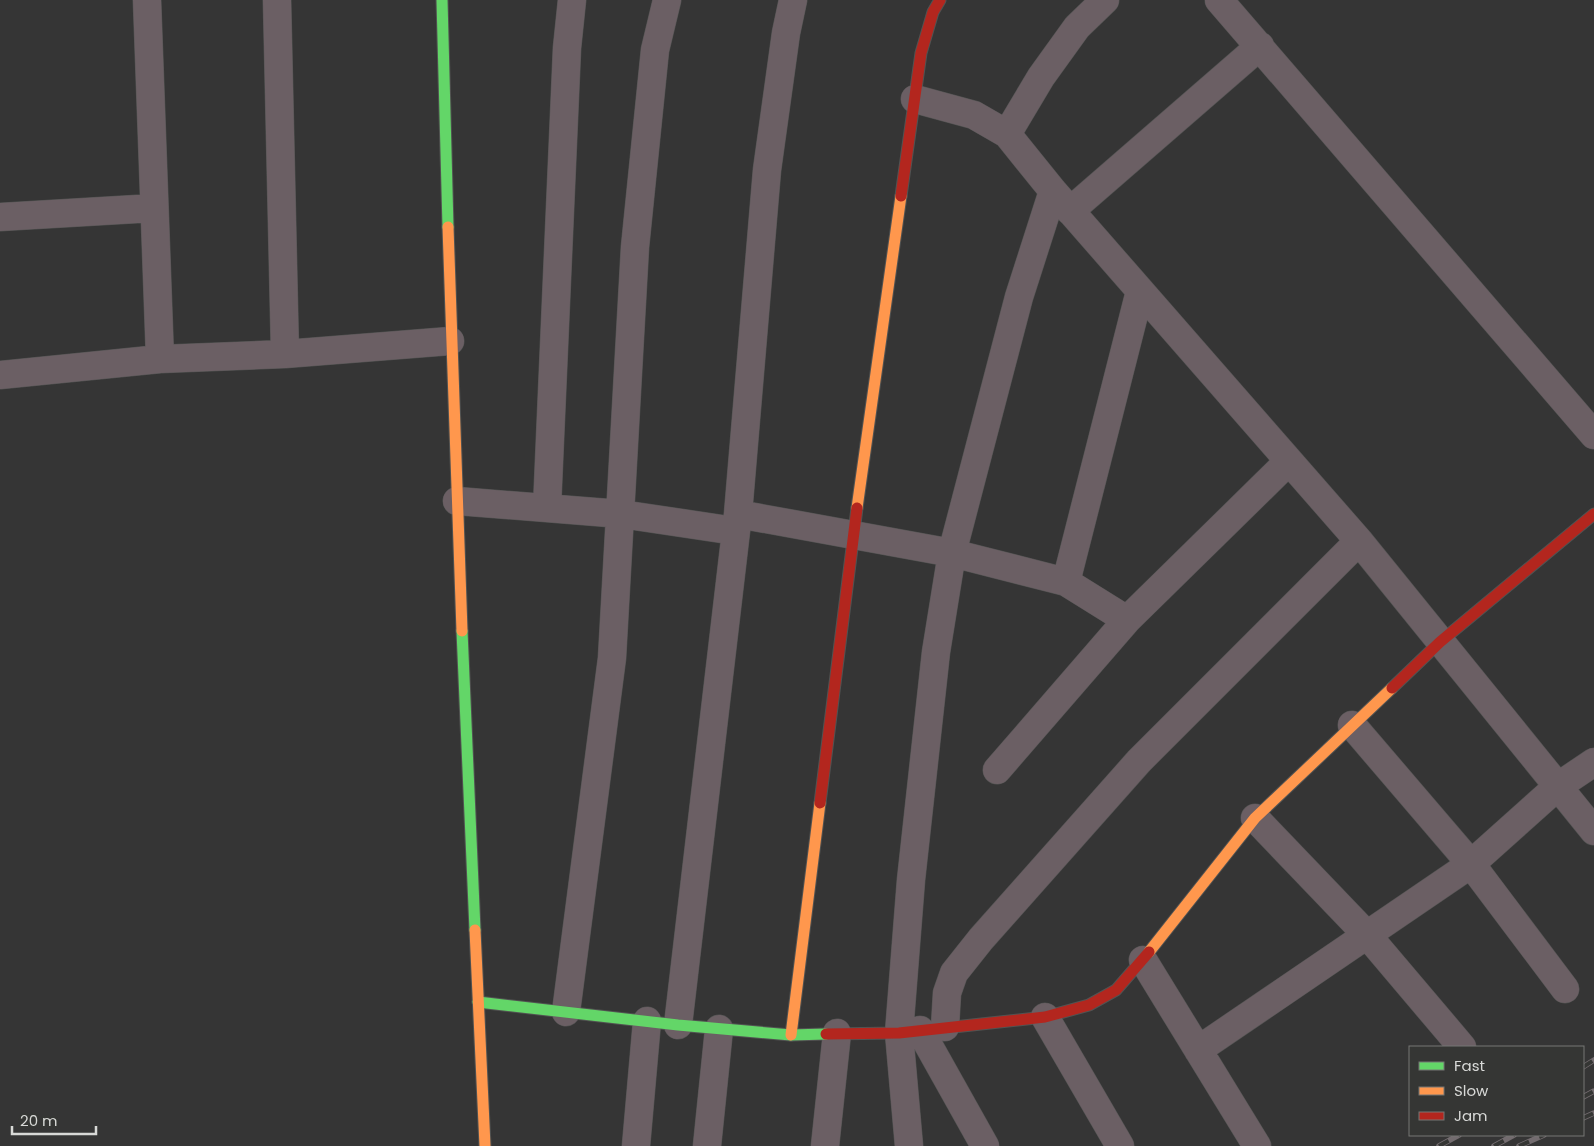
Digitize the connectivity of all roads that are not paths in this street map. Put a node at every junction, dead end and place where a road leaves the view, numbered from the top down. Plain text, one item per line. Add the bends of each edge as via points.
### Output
1 (147, 0) edge
2 (277, 0) edge
3 (442, 0) edge
4 (572, 0) edge
5 (667, 0) edge
6 (793, 0) edge
7 (940, 0) edge
8 (1105, 0) edge
9 (1219, 0) edge
10 (1260, 46) junction
11 (914, 98) junction
12 (1008, 134) junction
13 (1061, 201) junction
14 (154, 208) junction
15 (0, 217) edge
16 (1140, 291) junction
17 (450, 341) junction
18 (285, 354) junction
19 (160, 360) junction
20 (0, 375) edge
21 (1594, 435) edge
22 (1289, 461) junction
23 (457, 501) junction
24 (547, 508) junction
25 (621, 514) junction
26 (1594, 514) edge
27 (737, 522) junction
28 (853, 537) junction
29 (1358, 541) junction
30 (952, 554) junction
31 (1066, 582) junction
32 (1127, 620) junction
33 (1440, 642) junction
34 (1352, 725) junction
35 (1594, 762) edge
36 (997, 770) dead end
37 (1557, 787) junction
38 (1255, 818) junction
39 (1594, 832) edge
40 (1471, 864) junction
41 (1368, 936) junction
42 (1143, 960) junction
43 (1565, 989) dead end
44 (478, 1002) junction
45 (566, 1012) junction
46 (1045, 1017) junction
47 (646, 1021) junction
48 (678, 1025) junction
49 (719, 1029) junction
50 (921, 1030) junction
51 (837, 1033) junction
52 (790, 1035) junction
53 (1461, 1046) edge
54 (1198, 1050) junction
55 (485, 1146) edge
56 (636, 1146) edge
57 (707, 1146) edge
58 (825, 1146) edge
59 (909, 1146) edge
60 (986, 1146) edge
61 (1120, 1146) edge
62 (1257, 1146) edge

1 - 14 street
2 - 18 street
3 - 17 street
4 - 24 street via 566,58
5 - 25 street via 654,50 636,237
6 - 27 street via 767,170
7 - 11 street via 933,12 921,53
8 - 12 street via 1067,41 1041,77
9 - 10 street
10 - 13 street
10 - 21 street
11 - 12 street via 974,114
11 - 28 street
12 - 13 street
13 - 16 street
13 - 30 street via 1020,297
14 - 15 street
14 - 19 street
16 - 22 street
16 - 31 street
17 - 18 street
17 - 23 street
18 - 19 street
19 - 20 street
22 - 29 street
22 - 32 street
23 - 24 street
23 - 44 street
24 - 25 street
25 - 27 street
25 - 45 street via 612,658
26 - 33 street
27 - 28 street
27 - 48 street
28 - 30 street
28 - 52 street
29 - 33 street
29 - 50 street via 1139,760 981,939 954,973 947,993
30 - 31 street
30 - 50 street via 936,652 911,880
31 - 32 street
32 - 36 street
33 - 34 street
33 - 37 street
34 - 38 street
34 - 40 street
35 - 37 street
37 - 39 street
37 - 40 street
38 - 41 street
38 - 42 street
40 - 41 street
40 - 43 street
41 - 53 street
41 - 54 street
42 - 46 street via 1116,990 1089,1005
42 - 54 street
44 - 45 street
44 - 55 street
45 - 47 street
46 - 50 street
46 - 61 street
47 - 48 street
47 - 56 street
48 - 49 street
49 - 52 street
49 - 57 street
50 - 51 street
50 - 59 street
50 - 60 street
51 - 52 street
51 - 58 street
54 - 62 street

